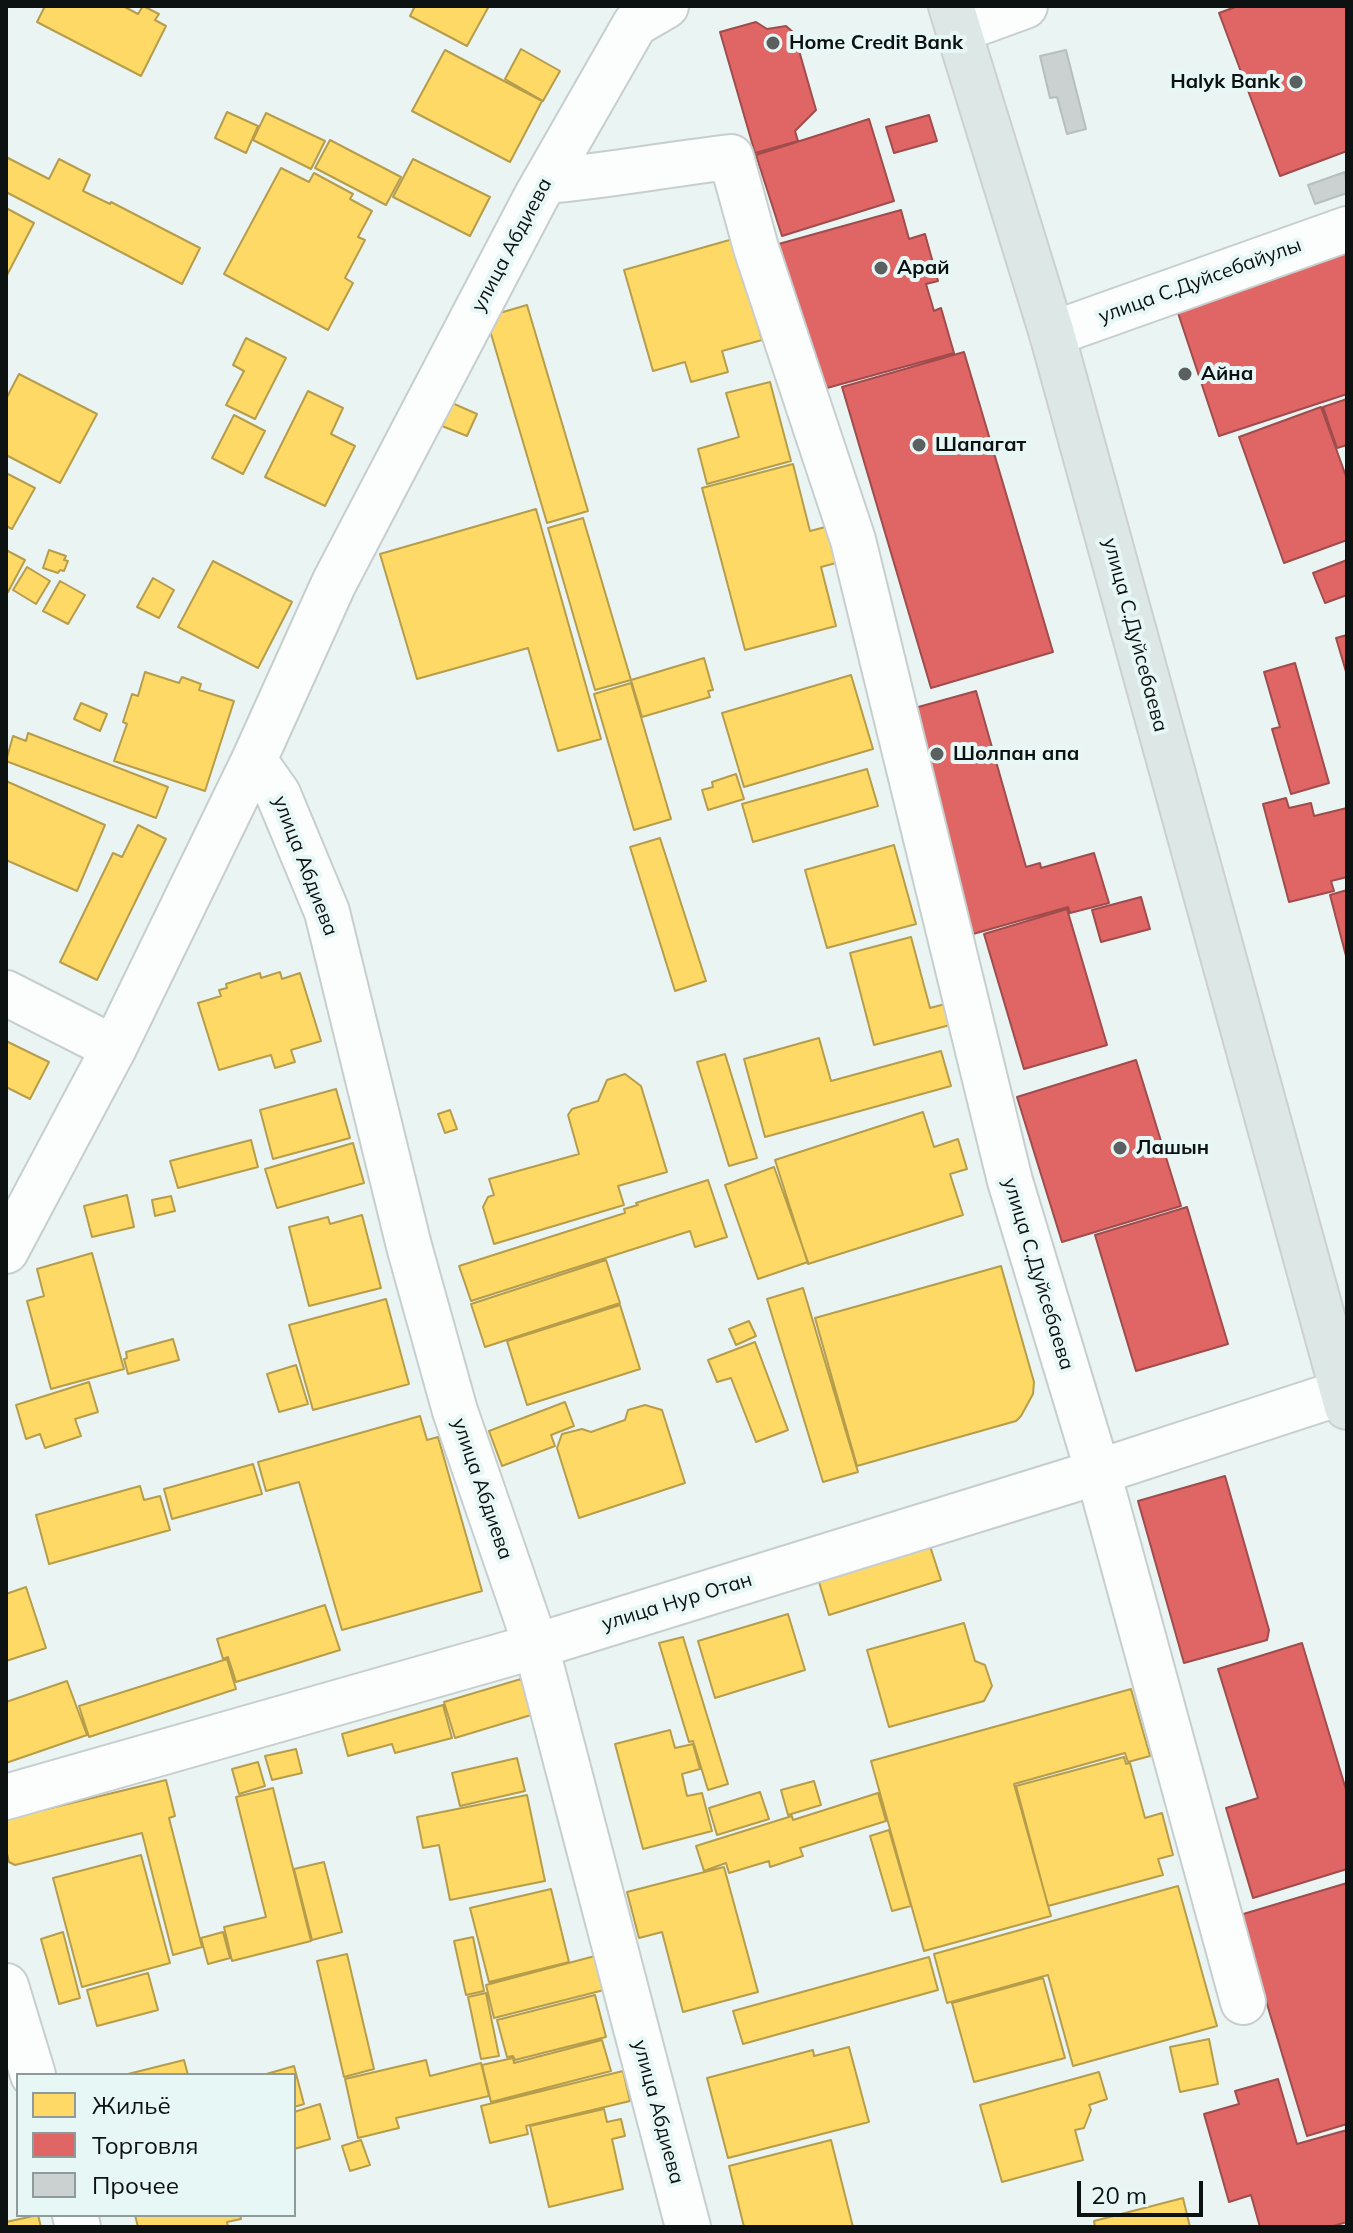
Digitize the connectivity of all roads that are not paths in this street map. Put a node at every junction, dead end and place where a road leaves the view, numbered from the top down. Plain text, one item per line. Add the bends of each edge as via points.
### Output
1 (666, 6) edge
2 (1025, 6) edge
3 (955, 18) edge
4 (546, 181) junction
5 (1347, 229) edge
6 (1052, 334) junction
7 (254, 760) junction
8 (6, 993) edge
9 (114, 1048) junction
10 (6, 1251) edge
11 (1345, 1400) edge
12 (1098, 1472) junction
13 (536, 1646) junction
14 (6, 1797) edge
15 (6, 1986) edge
16 (1243, 2002) dead end
17 (32, 2073) edge
18 (688, 2227) edge

1 - 4 street, улица Абдиева via 635,24
2 - 3 street
3 - 6 main road, улица С.Дуйсебаева
4 - 7 street, улица Абдиева via 334,583
4 - 12 street, улица С.Дуйсебаева via 731,157 853,540 1010,1181
5 - 6 street, улица С.Дуйсебайулы
6 - 11 main road, улица С.Дуйсебаева
7 - 9 street, улица Абдиева
7 - 13 street, улица Абдиева via 278,794 327,912 451,1396
8 - 9 street
9 - 10 street, улица Абдиева
11 - 12 street, улица Нур Отан
12 - 13 street, улица Нур Отан
12 - 16 street, улица С.Дуйсебаева
13 - 14 street, улица Нур Отан
13 - 18 street, улица Абдиева
15 - 17 street

